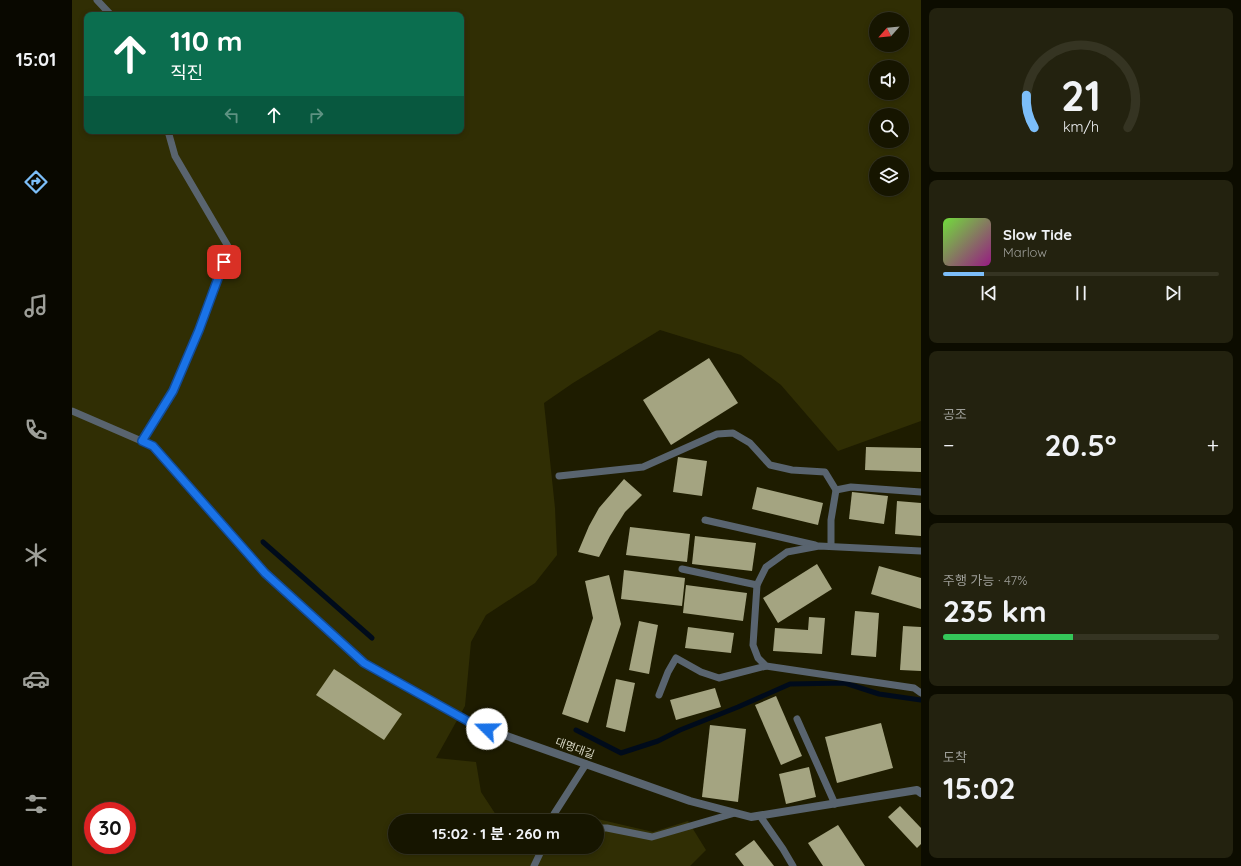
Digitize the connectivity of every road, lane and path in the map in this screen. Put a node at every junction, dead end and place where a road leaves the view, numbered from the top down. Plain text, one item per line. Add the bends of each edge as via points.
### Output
1 (97, 0) edge
2 (108, 12) edge
3 (169, 134) edge
4 (72, 412) edge
5 (142, 441) junction
6 (559, 476) dead end
7 (836, 490) junction
8 (921, 492) edge
9 (705, 520) dead end
10 (819, 546) junction
11 (831, 546) junction
12 (921, 551) edge
13 (682, 569) dead end
14 (265, 573) joint
15 (757, 585) junction
16 (766, 666) junction
17 (918, 691) edge
18 (659, 694) dead end
19 (797, 719) dead end
20 (586, 764) junction
21 (921, 793) edge
22 (835, 804) junction
23 (735, 813) junction
24 (554, 814) edge
25 (760, 816) junction
26 (604, 828) edge
27 (540, 854) edge
28 (534, 866) edge
29 (793, 866) edge

1 - 2 lane
3 - 5 lane via 174,156 229,248 173,391
4 - 5 lane
5 - 14 lane via 153,446
6 - 7 lane via 643,467 717,434 733,433 750,443 770,465 792,470 825,472
7 - 8 lane via 851,487
7 - 11 lane via 831,520
9 - 10 lane
10 - 11 lane
10 - 15 lane via 787,552 766,567
11 - 12 lane
13 - 15 lane
14 - 20 street, 대명대길 via 364,663 473,724
15 - 16 lane via 753,644 758,658
16 - 17 lane via 914,688
16 - 18 lane via 719,678 701,672 676,658
19 - 22 lane
20 - 23 street, 대명대길 via 690,801
20 - 24 lane
21 - 22 street, 대명대길 via 918,790
22 - 25 street, 대명대길
23 - 25 street, 대명대길 via 751,818
23 - 26 lane via 652,837
25 - 29 lane
27 - 28 lane

